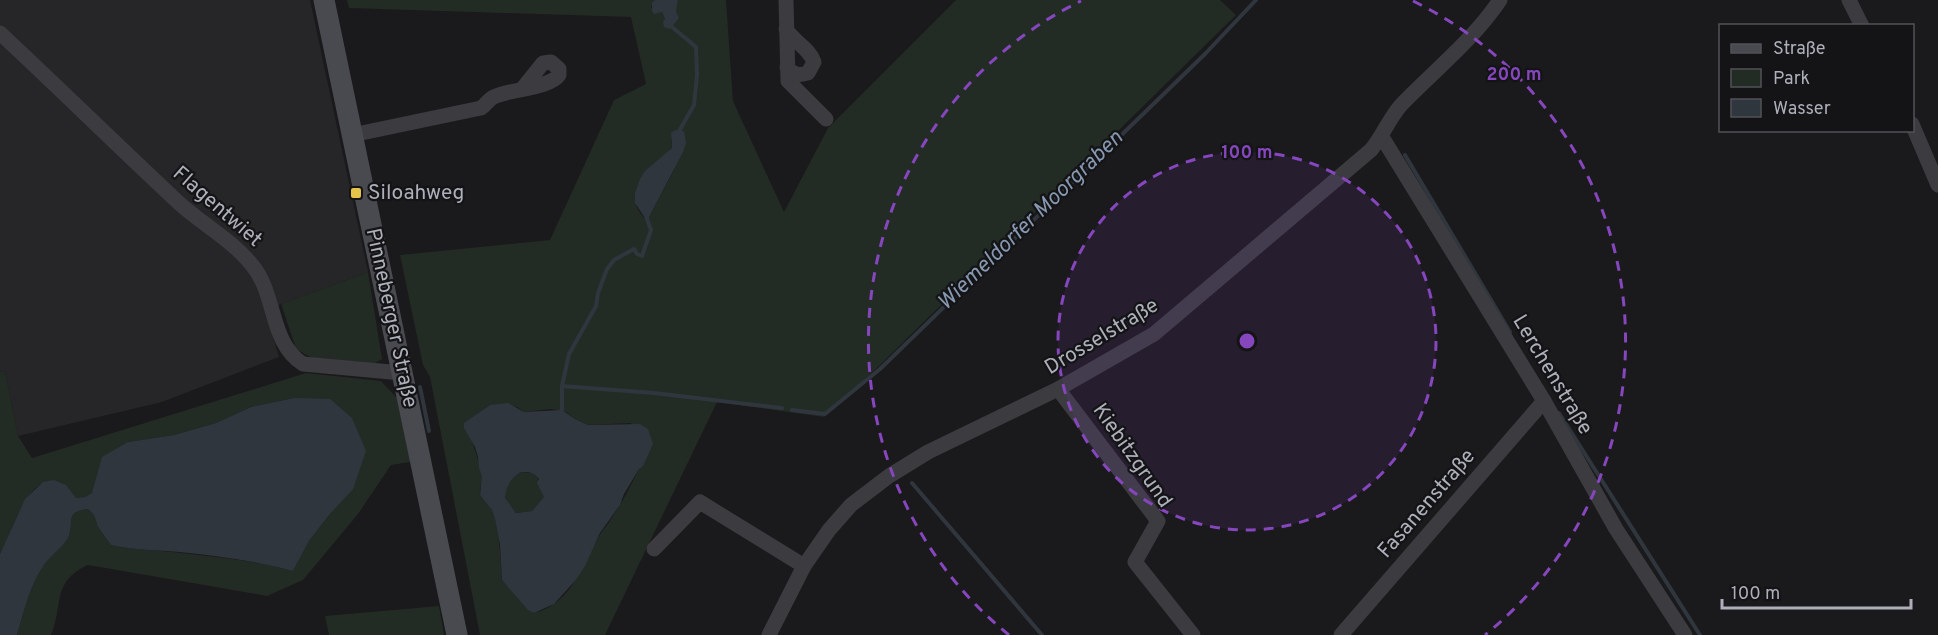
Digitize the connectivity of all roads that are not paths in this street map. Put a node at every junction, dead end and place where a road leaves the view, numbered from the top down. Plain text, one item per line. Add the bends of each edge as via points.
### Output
1 (324, 0) edge
2 (786, 0) edge
3 (1500, 0) edge
4 (1849, 0) edge
5 (1861, 24) edge
6 (786, 29) junction
7 (0, 33) edge
8 (787, 67) junction
9 (523, 88) dead end
10 (826, 119) dead end
11 (1914, 129) edge
12 (352, 135) junction
13 (1382, 137) junction
14 (1938, 185) edge
15 (401, 369) junction
16 (1058, 389) junction
17 (1544, 401) junction
18 (654, 549) dead end
19 (804, 566) junction
20 (457, 635) edge
21 (769, 635) edge
22 (1193, 635) edge
23 (1341, 635) edge
24 (1684, 635) edge

1 - 12 main road, Pinneberger Straße
2 - 6 street
3 - 13 street, Drosselstraße via 1461,47 1400,106
4 - 5 street
6 - 8 street
6 - 8 street via 814,62 808,73 800,75
7 - 15 street, Flagentwiet via 182,206 251,264 259,273 278,331 293,357 303,364
8 - 10 street via 789,84
9 - 12 street via 494,96 482,108
11 - 14 street
12 - 15 main road, Pinneberger Straße
13 - 16 street, Drosselstraße via 1155,334
13 - 17 street, Lerchenstraße
15 - 20 main road, Pinneberger Straße
16 - 19 street, Drosselstraße via 928,452 889,476 851,505
16 - 22 street, Kiebitzgrund via 1158,521 1135,562
17 - 23 street, Fasanenstraße
17 - 24 street, Lerchenstraße via 1616,530
18 - 19 street via 700,502
19 - 21 street, Drosselstraße

